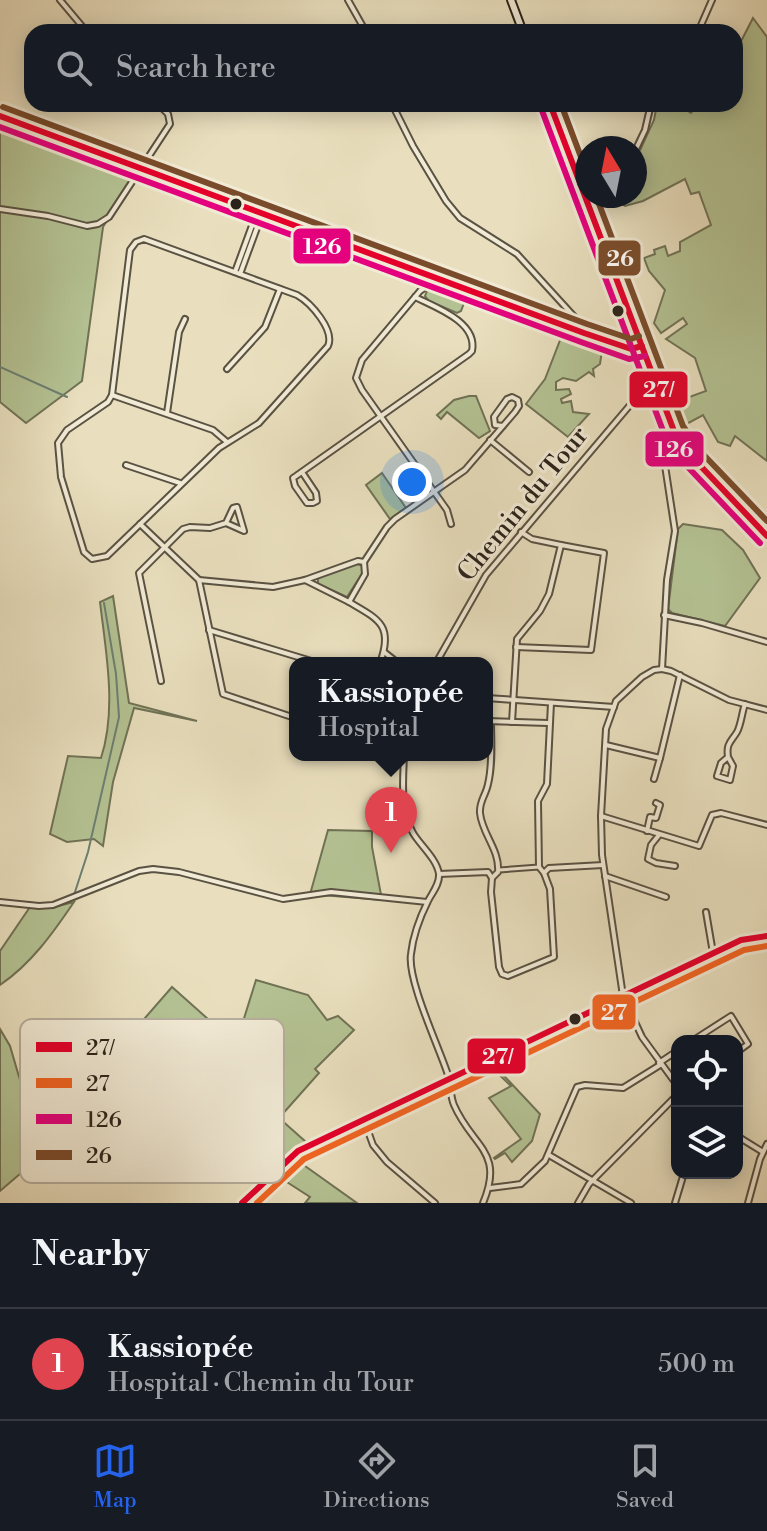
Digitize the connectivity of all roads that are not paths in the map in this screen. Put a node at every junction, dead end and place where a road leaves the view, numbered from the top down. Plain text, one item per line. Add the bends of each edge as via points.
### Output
1 (60, 0) edge
2 (348, 0) edge
3 (511, 0) edge
4 (712, 0) edge
5 (80, 24) edge
6 (362, 24) edge
7 (520, 24) edge
8 (702, 24) edge
9 (166, 112) edge
10 (396, 112) edge
11 (553, 112) edge
12 (649, 112) edge
13 (0, 116) edge
14 (642, 136) edge
15 (140, 168) junction
16 (600, 208) edge
17 (0, 209) edge
18 (260, 213) junction
19 (595, 222) junction
20 (238, 273) junction
21 (422, 274) junction
22 (437, 279) junction
23 (280, 289) junction
24 (420, 291) junction
25 (415, 297) junction
26 (185, 319) dead end
27 (584, 333) junction
28 (642, 346) junction
29 (227, 369) dead end
30 (653, 378) junction
31 (112, 395) junction
32 (167, 413) junction
33 (381, 416) junction
34 (503, 426) junction
35 (677, 437) junction
36 (490, 440) junction
37 (227, 442) junction
38 (126, 465) dead end
39 (302, 472) junction
40 (529, 472) dead end
41 (182, 483) junction
42 (434, 491) junction
43 (226, 523) junction
44 (140, 524) junction
45 (451, 524) dead end
46 (521, 532) junction
47 (767, 536) edge
48 (561, 545) junction
49 (164, 548) junction
50 (364, 562) junction
51 (199, 580) junction
52 (305, 580) junction
53 (349, 602) junction
54 (664, 615) junction
55 (208, 629) junction
56 (767, 642) edge
57 (515, 647) junction
58 (384, 652) junction
59 (299, 657) edge
60 (382, 657) edge
61 (390, 657) edge
62 (439, 657) edge
63 (662, 669) junction
64 (680, 675) junction
65 (161, 681) dead end
66 (493, 698) edge
67 (513, 699) junction
68 (551, 703) junction
69 (745, 704) junction
70 (614, 707) junction
71 (767, 710) edge
72 (289, 716) edge
73 (493, 721) edge
74 (512, 722) junction
75 (548, 723) junction
76 (606, 745) junction
77 (728, 757) junction
78 (660, 758) junction
79 (404, 761) edge
80 (488, 761) edge
81 (654, 779) dead end
82 (656, 803) dead end
83 (601, 816) junction
84 (767, 825) edge
85 (647, 831) junction
86 (659, 835) junction
87 (603, 865) junction
88 (675, 866) dead end
89 (498, 870) junction
90 (541, 870) junction
91 (439, 874) junction
92 (605, 876) junction
93 (492, 878) junction
94 (666, 897) dead end
95 (0, 902) edge
96 (427, 902) junction
97 (706, 912) dead end
98 (767, 936) edge
99 (713, 953) junction
100 (623, 996) junction
101 (701, 1035) edge
102 (743, 1035) edge
103 (671, 1056) edge
104 (660, 1064) junction
105 (671, 1078) edge
106 (450, 1080) junction
107 (671, 1101) edge
108 (364, 1120) junction
109 (743, 1140) edge
110 (767, 1144) edge
111 (763, 1152) junction
112 (549, 1155) junction
113 (284, 1164) edge
114 (682, 1179) edge
115 (593, 1181) junction
116 (264, 1183) edge
117 (490, 1188) junction
118 (242, 1203) edge
119 (435, 1203) edge
120 (483, 1203) edge
121 (578, 1203) edge
122 (631, 1203) edge
123 (675, 1203) edge
124 (748, 1203) edge

1 - 5 street
2 - 6 street
3 - 7 main road
4 - 8 street
9 - 15 street via 170,124
10 - 27 street via 460,218 517,254
11 - 19 main road
12 - 14 street
13 - 15 main road
15 - 17 street via 109,217 98,224
15 - 18 main road
16 - 19 street
18 - 20 street
18 - 21 main road
19 - 28 main road
20 - 23 street
20 - 31 street via 140,240 130,250
21 - 22 main road
21 - 24 street
22 - 24 street
22 - 27 main road
23 - 29 street via 267,324
23 - 37 street via 305,299 331,339 259,423
24 - 25 street
25 - 33 street via 356,372
25 - 33 street via 456,317 473,347
26 - 32 street
27 - 28 main road via 631,349
28 - 30 main road
30 - 35 main road
30 - 46 street, Chemin du Tour
31 - 32 street
31 - 44 street via 60,438 61,477 87,557 102,559
32 - 37 street via 213,430
33 - 39 street
33 - 42 street
34 - 34 street via 495,425 494,417 512,397 519,406
34 - 36 street
35 - 47 main road
35 - 54 street via 664,459 675,531
36 - 40 street
36 - 42 street via 465,470
37 - 41 street
38 - 41 street
39 - 39 street via 293,482 307,503 313,503 316,493
41 - 44 street
42 - 45 street
42 - 50 street via 387,527
43 - 43 street via 237,507 244,531
43 - 49 street via 186,527
44 - 49 street
46 - 48 street
46 - 62 street, Chemin du Tour via 475,590
48 - 57 street via 549,594
48 - 57 street via 604,553 591,650
49 - 51 street
49 - 65 street via 139,573
50 - 52 street
50 - 53 street via 367,571
51 - 52 street via 263,587
51 - 55 street
52 - 53 street
53 - 58 street via 383,624
54 - 56 street
54 - 63 street
55 - 59 street
55 - 72 street via 223,694
57 - 67 street
58 - 60 street
58 - 61 street
63 - 64 street
63 - 70 street via 642,677
64 - 69 street
64 - 78 street
66 - 67 street
67 - 68 street
67 - 74 street
68 - 70 street
68 - 75 street
69 - 71 street
69 - 77 street via 737,733 727,746
70 - 76 street
73 - 74 street
74 - 75 street
75 - 90 street via 547,784 538,801
76 - 78 street
76 - 83 street
77 - 77 street via 717,776 730,780 733,766
78 - 81 street
79 - 91 street via 406,816
80 - 89 street via 480,811
82 - 85 street via 656,818 650,817
83 - 85 street
83 - 87 street
84 - 86 street via 721,813 712,815 699,846
85 - 86 street
86 - 88 street via 648,859
87 - 90 street
87 - 92 street
89 - 90 street
89 - 93 street
90 - 93 street via 550,889 554,957 508,976 499,967
91 - 93 street via 488,872
91 - 96 street
92 - 94 street
92 - 100 street
95 - 96 street via 53,905 153,869 283,899 324,891
96 - 106 street via 410,958
97 - 99 street
98 - 99 main road via 753,936
99 - 100 main road
100 - 104 street
100 - 106 main road
101 - 102 street via 731,1016
103 - 104 street
104 - 105 street
104 - 112 street via 623,1088 577,1087
106 - 108 main road
106 - 117 street via 455,1106 490,1162
107 - 115 street
108 - 113 main road via 298,1151
108 - 119 street via 373,1145 387,1162
109 - 111 street
110 - 111 street
111 - 124 street
112 - 115 street
112 - 117 street via 521,1184
114 - 123 street
115 - 121 street
115 - 122 street
116 - 118 main road
117 - 120 street

